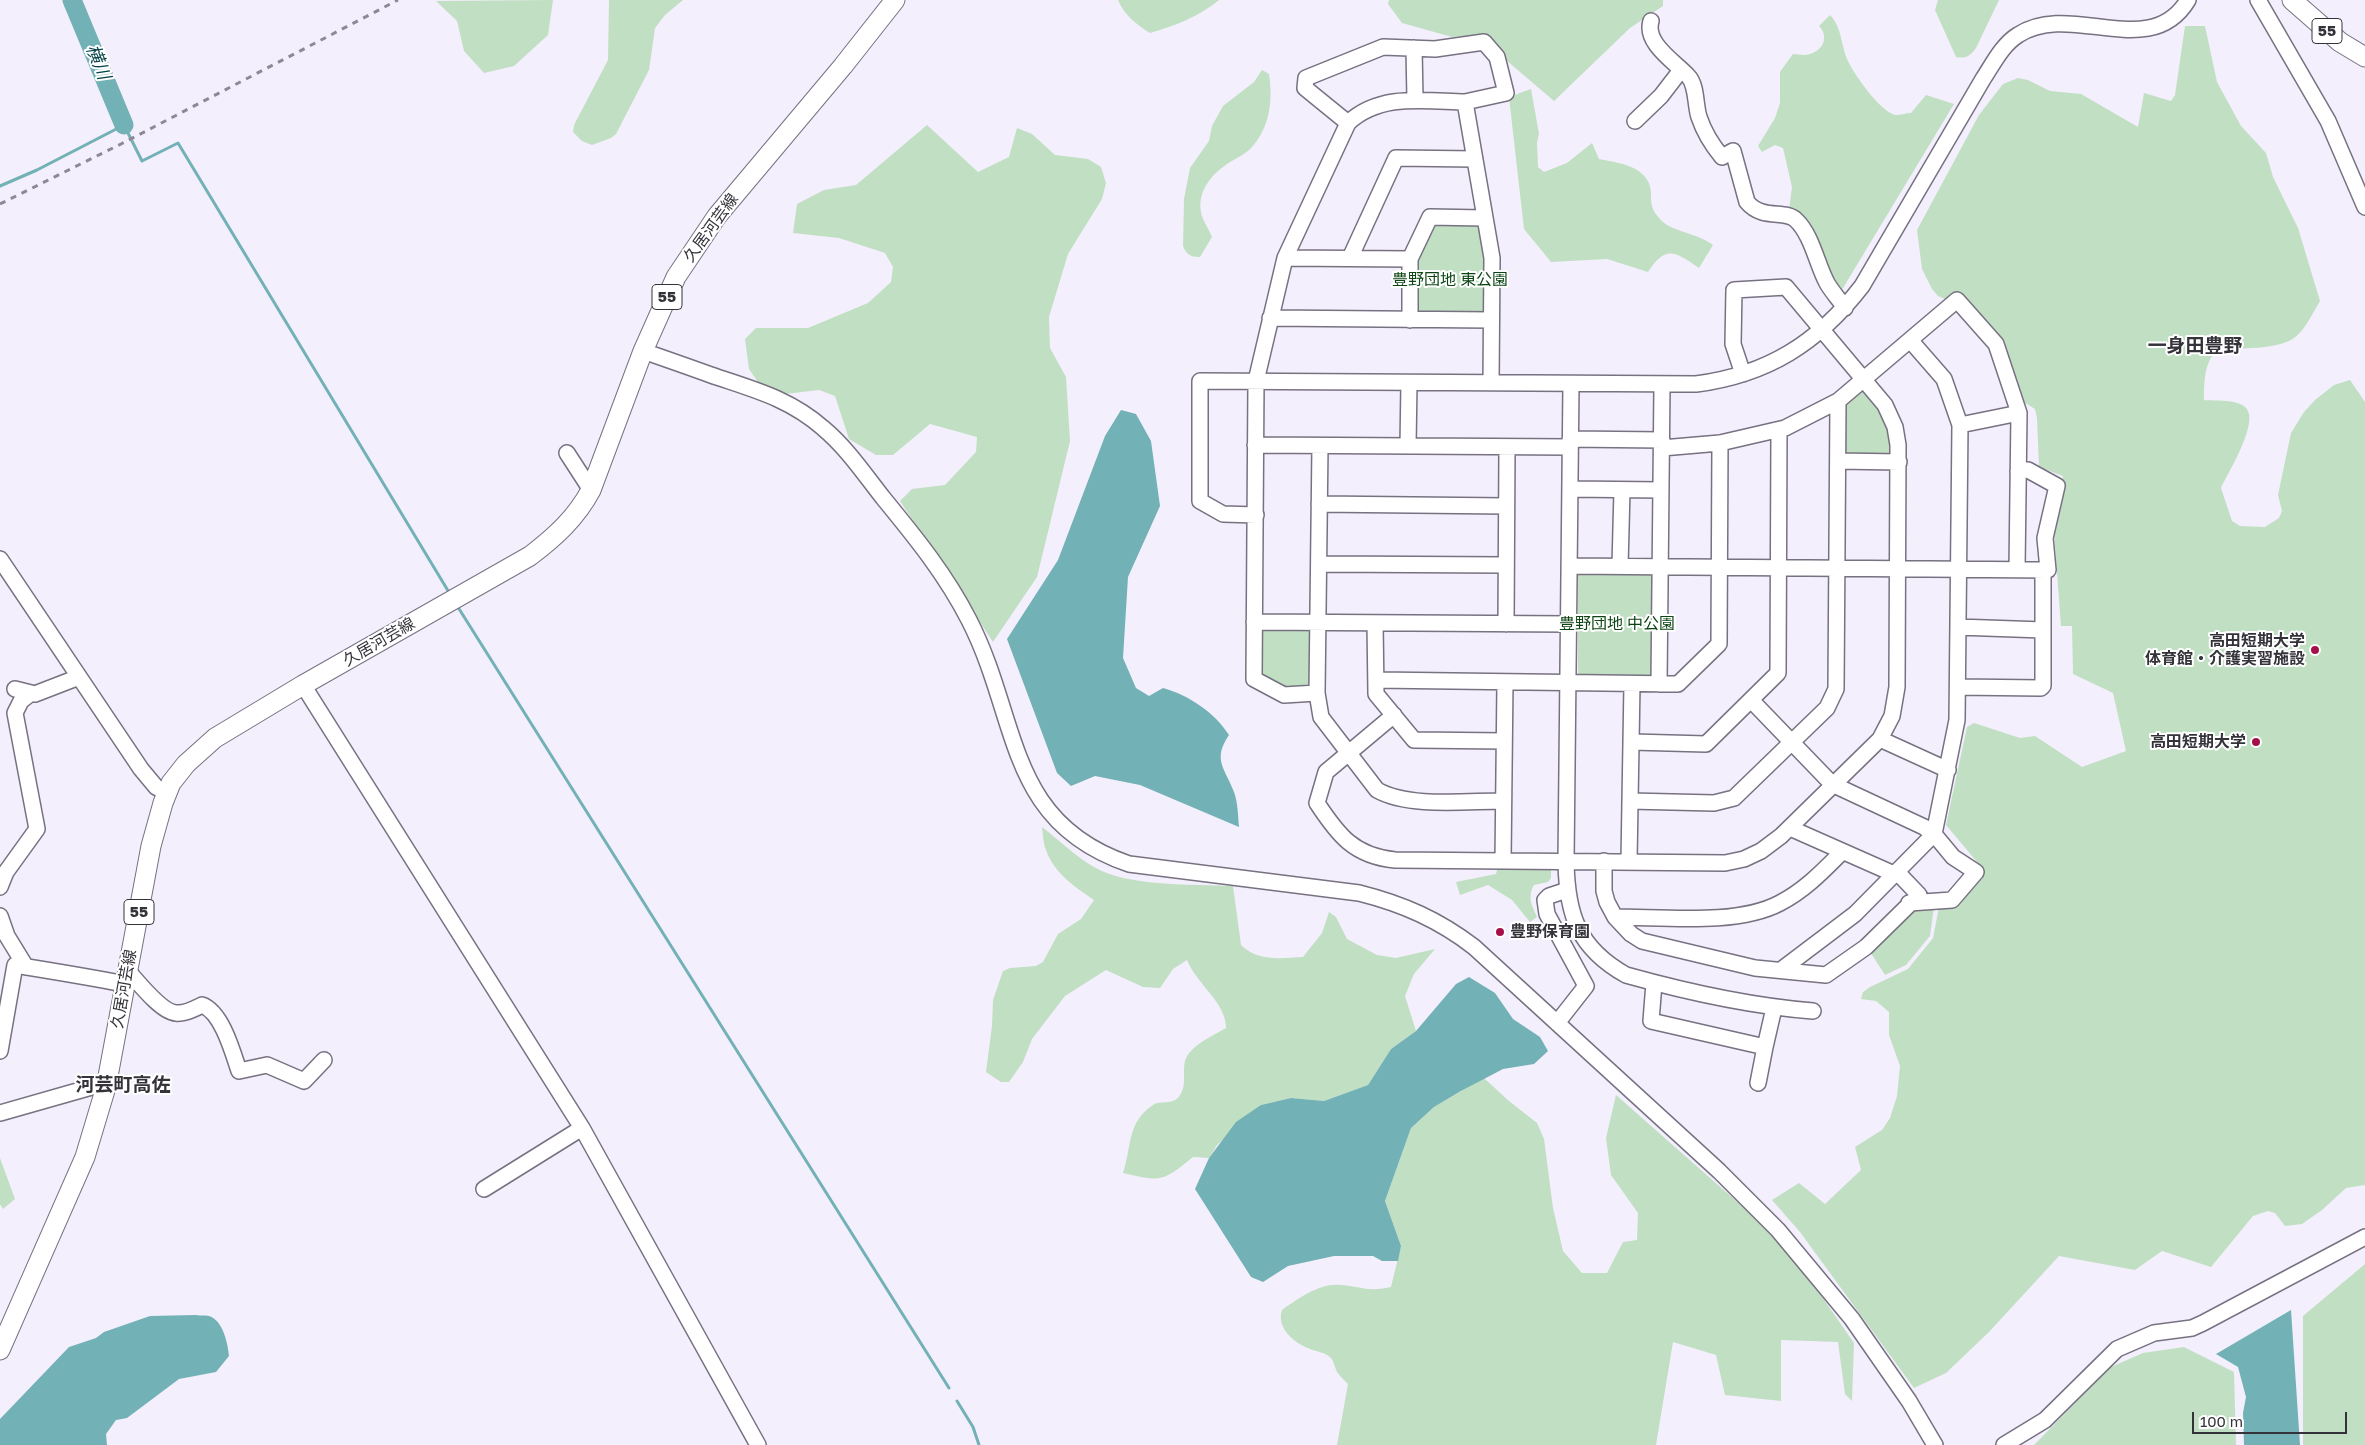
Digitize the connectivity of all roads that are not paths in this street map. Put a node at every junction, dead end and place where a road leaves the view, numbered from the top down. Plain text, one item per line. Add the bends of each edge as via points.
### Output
1 (896, 0) edge
2 (2188, 0) edge
3 (2258, 0) edge
4 (2292, 0) edge
5 (1651, 21) dead end
6 (1414, 48) junction
7 (2365, 57) edge
8 (1681, 70) junction
9 (1415, 100) junction
10 (1465, 102) junction
11 (1635, 121) dead end
12 (1348, 123) junction
13 (1475, 159) junction
14 (2365, 207) edge
15 (1484, 218) junction
16 (1285, 258) junction
17 (1350, 258) junction
18 (1410, 259) junction
19 (1845, 308) junction
20 (1270, 318) junction
21 (1410, 320) junction
22 (1491, 320) junction
23 (1822, 330) junction
24 (1910, 340) junction
25 (644, 351) junction
26 (1743, 374) junction
27 (1864, 378) junction
28 (1256, 381) junction
29 (1409, 383) junction
30 (1491, 383) junction
31 (1571, 384) junction
32 (1662, 385) junction
33 (1838, 400) junction
34 (2019, 413) junction
35 (1960, 425) junction
36 (1779, 430) junction
37 (1570, 443) junction
38 (1720, 443) junction
39 (1662, 444) junction
40 (1255, 445) junction
41 (1320, 446) junction
42 (1408, 446) junction
43 (1507, 448) junction
44 (567, 453) dead end
45 (1838, 461) junction
46 (1899, 462) junction
47 (2018, 471) junction
48 (1570, 489) junction
49 (590, 490) junction
50 (1622, 490) junction
51 (1661, 490) junction
52 (1319, 504) junction
53 (1506, 506) junction
54 (1256, 515) junction
55 (0, 559) edge
56 (1318, 564) junction
57 (1506, 565) junction
58 (1569, 566) junction
59 (1620, 566) junction
60 (1660, 566) junction
61 (1719, 566) junction
62 (1779, 567) junction
63 (1837, 567) junction
64 (1958, 568) junction
65 (2017, 568) junction
66 (1897, 569) junction
67 (2043, 571) junction
68 (1254, 622) junction
69 (1318, 622) junction
70 (1375, 623) junction
71 (1506, 624) junction
72 (1569, 624) junction
73 (1958, 627) junction
74 (2043, 630) junction
75 (79, 677) junction
76 (1377, 680) junction
77 (1505, 682) junction
78 (1569, 683) junction
79 (1632, 684) junction
80 (1659, 684) junction
81 (303, 685) junction
82 (1958, 687) junction
83 (15, 689) dead end
84 (1317, 693) junction
85 (30, 694) junction
86 (1751, 700) junction
87 (1394, 715) junction
88 (1880, 739) junction
89 (1504, 742) junction
90 (1632, 742) junction
91 (1791, 742) junction
92 (1348, 753) junction
93 (1948, 770) junction
94 (1832, 784) junction
95 (167, 793) junction
96 (1504, 801) junction
97 (1630, 801) junction
98 (1790, 828) junction
99 (1934, 834) junction
100 (1842, 852) junction
101 (1503, 861) junction
102 (1604, 861) junction
103 (1629, 861) junction
104 (1566, 862) junction
105 (1896, 873) junction
106 (0, 887) edge
107 (1567, 890) junction
108 (1909, 903) junction
109 (0, 916) edge
110 (1615, 917) junction
111 (26, 967) junction
112 (1781, 970) junction
113 (126, 978) junction
114 (1654, 983) junction
115 (1774, 1008) junction
116 (1813, 1011) dead end
117 (1557, 1022) junction
118 (1765, 1047) junction
119 (0, 1051) edge
120 (324, 1060) dead end
121 (1758, 1083) dead end
122 (106, 1087) junction
123 (0, 1113) edge
124 (582, 1128) junction
125 (484, 1189) dead end
126 (2365, 1238) edge
127 (0, 1350) edge
128 (758, 1445) edge
129 (1935, 1445) edge
130 (2004, 1445) edge

1 - 25 main road, 久居河芸線 / 55 via 717,216 676,278
2 - 19 street via 2167,20 2140,30 2052,22 2030,29 2011,41 1983,79 1874,268
3 - 14 street via 2328,121
4 - 7 main road, 55 via 2334,37
5 - 8 street via 1651,35
6 - 9 street
6 - 10 street via 1435,49 1484,42 1498,57 1506,93
6 - 12 street via 1376,48 1306,78 1305,88
8 - 11 street via 1661,96
8 - 19 street via 1691,81 1699,118 1708,140 1722,157 1733,151 1747,202 1764,214 1796,219 1828,284
9 - 10 street
9 - 12 street via 1378,104
10 - 13 street
12 - 16 street
13 - 15 street
13 - 17 street via 1396,158
15 - 18 street via 1430,217
15 - 22 street via 1492,258
16 - 17 street
16 - 20 street
17 - 18 street
18 - 21 street
19 - 23 street
20 - 21 street
20 - 28 street
21 - 22 street
22 - 30 street
23 - 26 street via 1781,359
23 - 26 street via 1786,287 1734,290 1733,344
23 - 27 street
24 - 27 street
24 - 34 street via 1957,300 1996,344
24 - 35 street via 1944,379
25 - 49 main road, 久居河芸線 / 55
25 - 117 street via 780,398 808,416 838,442 948,581 980,646 1026,778 1044,807 1074,837 1101,854 1129,864 1359,893 1387,900 1418,912 1455,933
26 - 32 street via 1710,382
27 - 33 street
27 - 46 street via 1891,416
28 - 29 street
28 - 40 street
28 - 54 street via 1200,381 1200,501 1223,514
29 - 30 street
29 - 42 street
30 - 31 street
31 - 32 street
31 - 37 street
32 - 39 street
33 - 36 street
33 - 45 street
34 - 35 street
34 - 47 street
35 - 64 street
36 - 38 street
36 - 62 street
37 - 39 street
37 - 43 street
37 - 48 street
38 - 39 street
38 - 61 street
39 - 51 street
40 - 41 street
40 - 54 street
41 - 42 street
41 - 52 street
42 - 43 street
43 - 53 street
44 - 49 street
45 - 46 street
45 - 63 street
46 - 66 street
47 - 65 street
47 - 67 street via 2028,470 2057,486 2046,538 2048,570
48 - 50 street
48 - 58 street
49 - 81 main road, 久居河芸線 / 55 via 574,517 530,556
50 - 51 street
50 - 59 street
51 - 60 street
52 - 53 street
52 - 56 street
53 - 57 street
54 - 68 street
55 - 75 street
56 - 57 street
56 - 69 street
57 - 71 street
58 - 59 street
58 - 72 street
59 - 60 street
60 - 61 street
60 - 80 street
61 - 62 street
61 - 80 street via 1718,644 1678,684
62 - 63 street
62 - 86 street via 1778,673
63 - 66 street
63 - 91 street via 1836,689 1826,708
64 - 65 street
64 - 66 street
64 - 73 street
65 - 67 street
66 - 88 street via 1897,687 1892,716
67 - 74 street
68 - 69 street
68 - 84 street via 1254,679 1284,694
69 - 70 street
69 - 84 street
70 - 71 street
70 - 76 street
71 - 72 street
72 - 78 street
73 - 74 street
73 - 82 street
74 - 82 street via 2041,688
75 - 85 street
75 - 95 street via 141,769
76 - 77 street
76 - 87 street via 1376,694
77 - 78 street
77 - 89 street
78 - 79 street
78 - 104 street
79 - 80 street
79 - 90 street
81 - 95 main road, 久居河芸線 / 55 via 202,748 171,783
81 - 124 street
82 - 93 street via 1957,720
83 - 85 street
84 - 92 street via 1321,717
85 - 106 street via 21,701 15,713 37,829 6,872
86 - 90 street via 1706,744
86 - 91 street
87 - 89 street via 1414,740
87 - 92 street
88 - 93 street
88 - 94 street
89 - 96 street
90 - 97 street
91 - 94 street
91 - 97 street via 1734,798 1725,802
92 - 96 street via 1377,790 1398,799
92 - 101 street via 1326,772 1317,803 1343,839 1385,859
93 - 99 street
94 - 98 street
94 - 99 street
95 - 113 main road, 久居河芸線 / 55 via 151,846
96 - 101 street
97 - 103 street
98 - 100 street
98 - 103 street via 1761,852 1725,863
99 - 105 street
99 - 108 street via 1953,857 1976,872 1952,900
100 - 105 street
100 - 110 street via 1800,891 1762,910 1729,917
101 - 104 street
102 - 103 street
102 - 104 street
102 - 110 street via 1604,891
104 - 107 street
105 - 108 street via 1919,895
105 - 112 street via 1843,924
107 - 114 street via 1571,913 1591,949 1626,975
107 - 117 street via 1545,900 1547,914 1586,986
108 - 112 street via 1866,947 1826,974
109 - 111 street via 7,936
110 - 112 street via 1642,941 1755,968
111 - 113 street
111 - 119 street via 15,965
113 - 120 street via 171,1012 202,1006 211,1010 226,1034 239,1071 267,1065 304,1082
113 - 122 main road, 久居河芸線 / 55
114 - 115 street
114 - 118 street via 1651,1021
115 - 116 street
115 - 118 street
117 - 129 street via 1784,1235 1852,1319
118 - 121 street
122 - 123 street via 95,1086
122 - 127 main road, 久居河芸線 / 55 via 85,1157
124 - 125 street
124 - 128 street
126 - 130 street via 2192,1328 2154,1333 2117,1349 2045,1420

